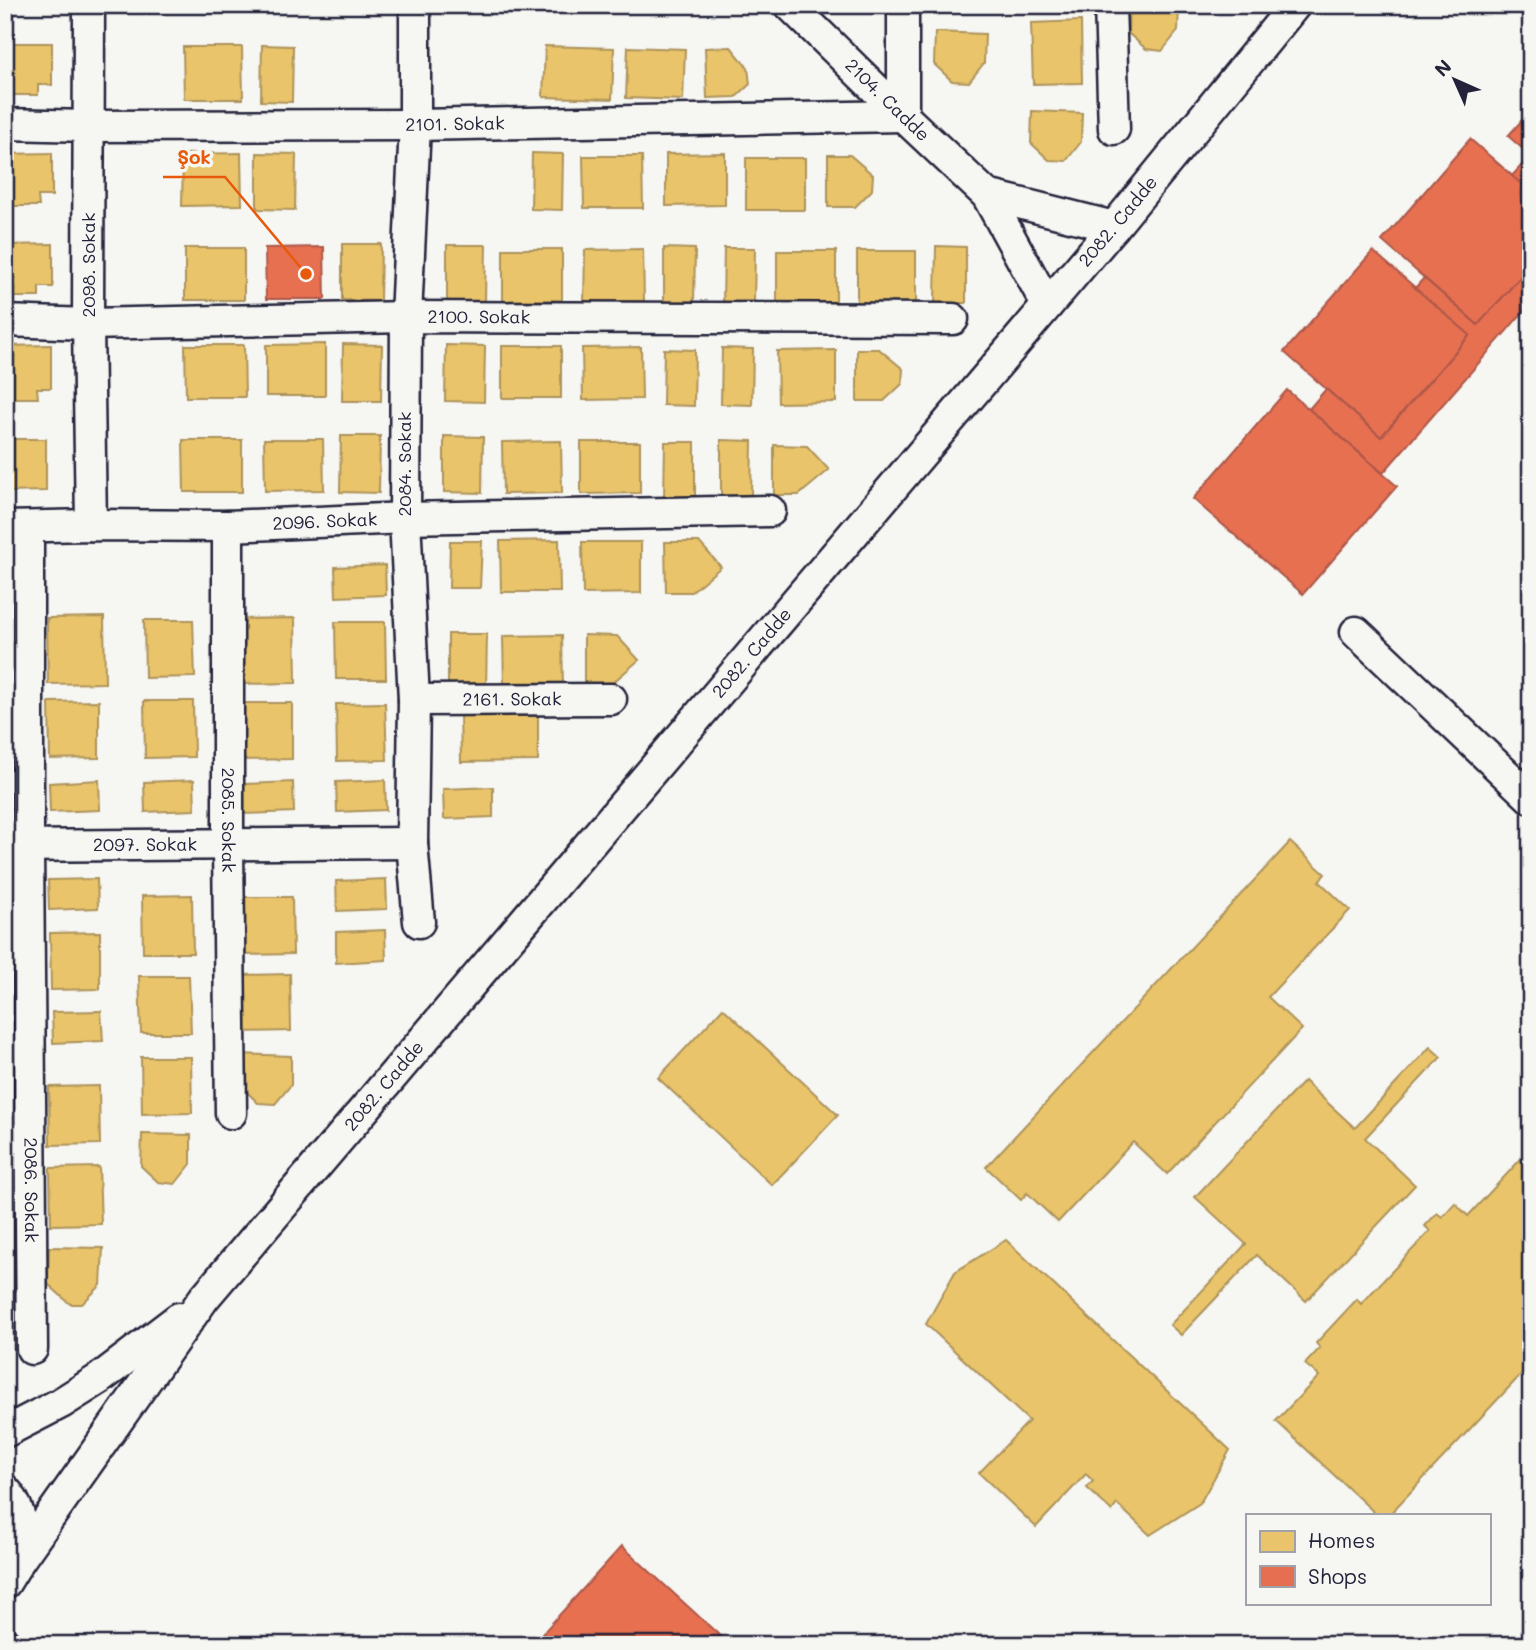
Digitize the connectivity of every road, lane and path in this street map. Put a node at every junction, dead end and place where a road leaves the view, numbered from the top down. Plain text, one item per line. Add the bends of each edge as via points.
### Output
1 (89, 5) edge
2 (415, 5) edge
3 (790, 5) edge
4 (903, 5) edge
5 (1110, 5) edge
6 (1294, 5) edge
7 (903, 116) junction
8 (5, 124) edge
9 (415, 125) junction
10 (89, 126) junction
11 (1114, 129) dead end
12 (987, 195) junction
13 (1114, 226) junction
14 (1047, 305) junction
15 (406, 317) junction
16 (953, 319) dead end
17 (5, 321) edge
18 (88, 324) junction
19 (770, 511) dead end
20 (405, 518) junction
21 (91, 525) junction
22 (228, 526) junction
23 (17, 527) edge
24 (1356, 632) dead end
25 (414, 699) junction
26 (611, 699) dead end
27 (1531, 798) edge
28 (412, 843) junction
29 (228, 845) junction
30 (17, 846) edge
31 (419, 922) dead end
32 (231, 1113) dead end
33 (204, 1298) junction
34 (33, 1349) dead end
35 (5, 1432) edge
36 (5, 1490) edge
37 (11, 1573) edge

1 - 10 street, 2098. Sokak
2 - 9 street, 2084. Sokak
3 - 7 street, 2104. Cadde
4 - 7 street
5 - 11 street
6 - 13 street, 2082. Cadde
7 - 9 street, 2101. Sokak
7 - 12 street, 2104. Cadde
8 - 10 street, 2101. Sokak
9 - 10 street, 2101. Sokak
9 - 15 street, 2084. Sokak
10 - 18 street, 2098. Sokak
12 - 13 street, 2104. Cadde
12 - 14 street, 2104. Cadde
13 - 14 street, 2082. Cadde
14 - 33 street, 2082. Cadde
15 - 16 street, 2100. Sokak
15 - 18 street, 2100. Sokak
15 - 20 street, 2084. Sokak
17 - 18 street, 2100. Sokak
18 - 21 street, 2098. Sokak
19 - 20 street, 2096. Sokak
20 - 22 street, 2096. Sokak
20 - 25 street, 2084. Sokak
21 - 22 street, 2096. Sokak
21 - 23 street, 2096. Sokak
22 - 29 street, 2085. Sokak
23 - 30 street, 2086. Sokak
24 - 27 street
25 - 26 street, 2161. Sokak
25 - 28 street, 2084. Sokak
28 - 29 street, 2097. Sokak
28 - 31 street, 2084. Sokak
29 - 30 street, 2097. Sokak
29 - 32 street, 2085. Sokak
30 - 34 street, 2086. Sokak
33 - 35 street, 2082. Cadde via 100,1379
33 - 37 street, 2082. Cadde
36 - 37 street, 2082. Cadde via 20,1517 23,1540

